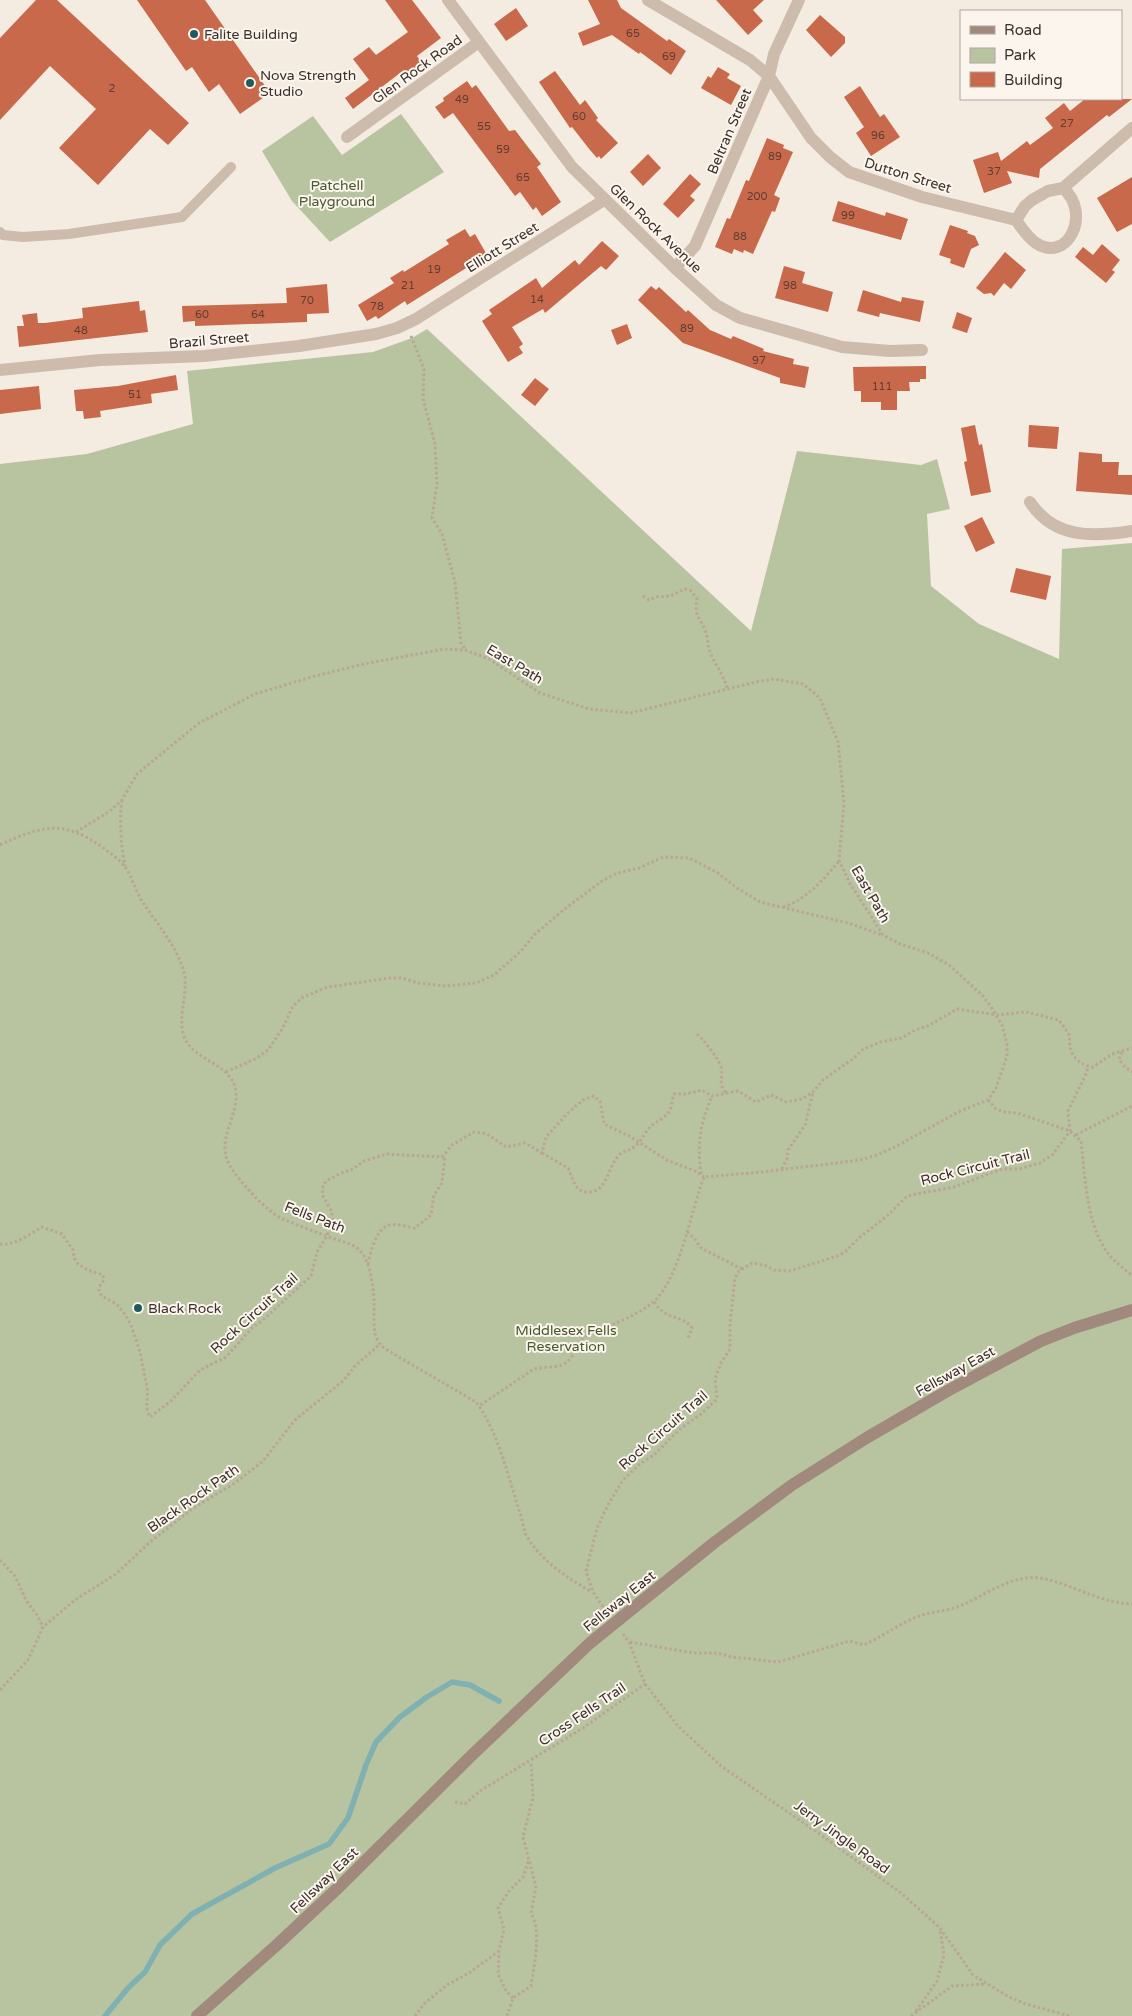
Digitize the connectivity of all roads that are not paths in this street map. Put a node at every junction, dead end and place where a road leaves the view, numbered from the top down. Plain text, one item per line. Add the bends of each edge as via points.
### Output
1 (448, 0) edge
2 (648, 0) edge
3 (799, 0) edge
4 (479, 42) junction
5 (768, 76) junction
6 (1132, 128) edge
7 (347, 137) dead end
8 (231, 166) dead end
9 (1064, 188) junction
10 (604, 200) junction
11 (1016, 220) junction
12 (0, 232) edge
13 (675, 268) junction
14 (411, 321) joint
15 (922, 350) dead end
16 (0, 370) edge
17 (1030, 502) dead end
18 (1132, 531) edge
19 (1132, 1310) edge
20 (197, 2016) edge

1 - 4 street, Glen Rock Avenue
2 - 5 street, Dutton Street via 750,60
3 - 5 street, Beltran Street via 774,54
4 - 7 street, Glen Rock Road
4 - 10 street, Glen Rock Avenue via 562,154
5 - 11 street, Dutton Street via 811,138 850,172 922,197
5 - 13 street, Beltran Street via 695,246
6 - 9 street
8 - 12 lane via 182,217 69,234 23,237
9 - 11 street via 1037,196
9 - 11 street via 1072,198 1077,215 1075,229 1064,242 1053,247 1040,245
10 - 13 street, Glen Rock Avenue
10 - 14 street, Elliott Street
13 - 15 street, Glen Rock Avenue via 716,305 740,318 842,347
14 - 16 street, Brazil Street via 364,337 270,350 100,360
17 - 18 street via 1043,520 1062,530 1082,534
19 - 20 main road, Fellsway East via 1041,1341 949,1390 792,1485 715,1542 615,1622 556,1675 280,1943

